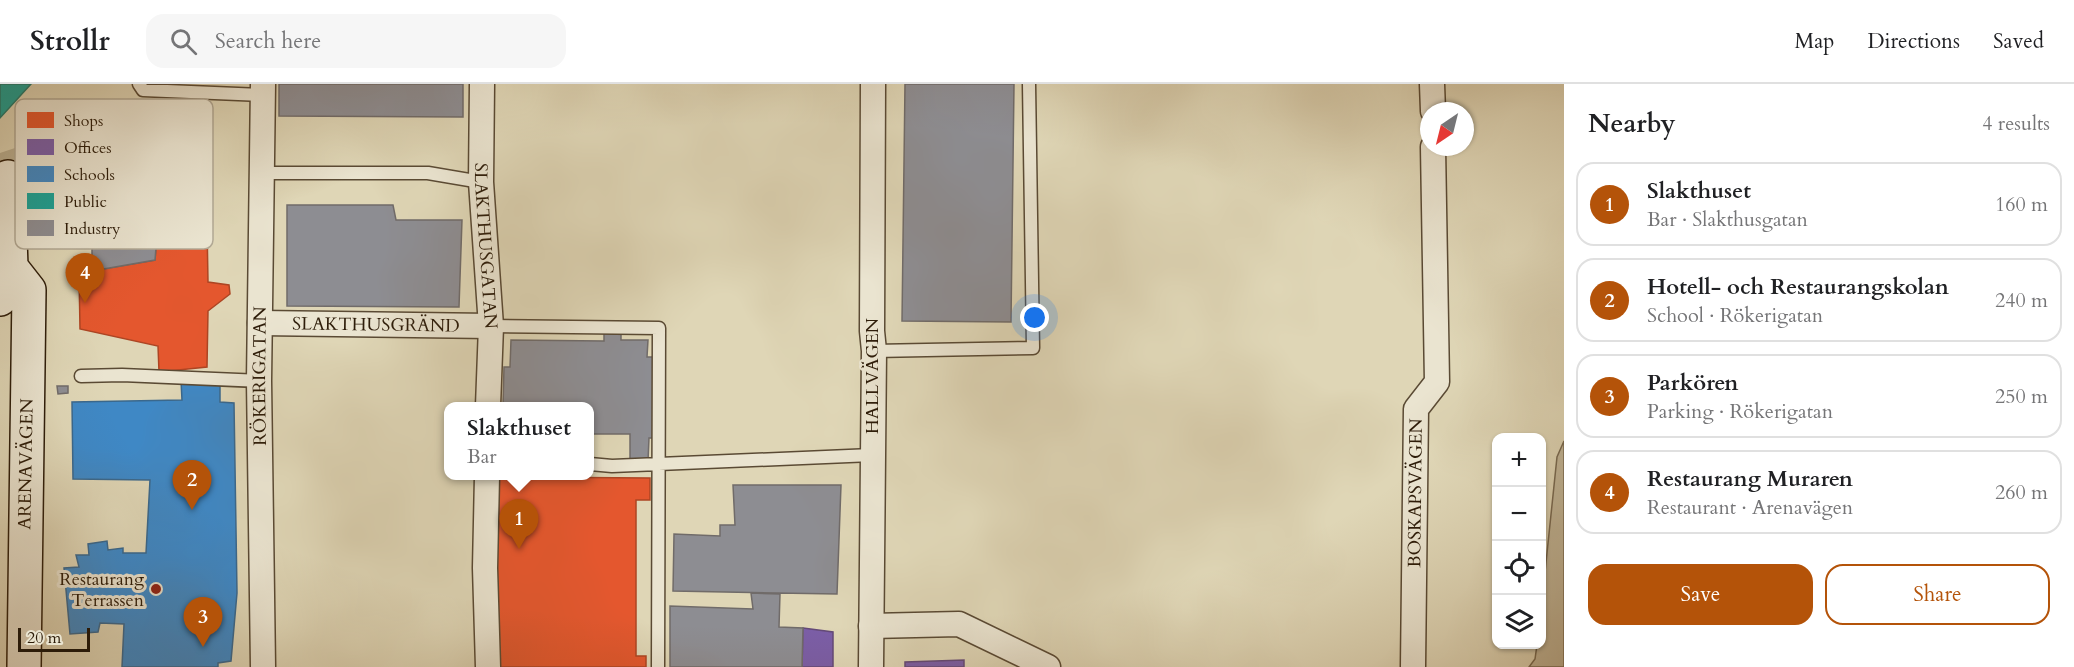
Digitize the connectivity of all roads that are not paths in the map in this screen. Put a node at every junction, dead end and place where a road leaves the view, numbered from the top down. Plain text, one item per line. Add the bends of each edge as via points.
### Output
1 (139, 84) edge
2 (482, 84) edge
3 (873, 84) edge
4 (1029, 84) edge
5 (1432, 84) edge
6 (263, 89) edge
7 (1432, 102) edge
8 (1433, 156) edge
9 (261, 173) junction
10 (8, 177) tunnel mouth
11 (481, 182) junction
12 (5, 266) edge
13 (0, 299) edge
14 (260, 323) junction
15 (492, 326) junction
16 (874, 351) junction
17 (81, 376) dead end
18 (259, 381) junction
19 (488, 402) edge
20 (872, 454) junction
21 (594, 464) edge
22 (660, 465) junction
23 (487, 480) edge
24 (871, 626) junction
25 (24, 667) edge
26 (263, 667) edge
27 (488, 667) edge
28 (658, 667) edge
29 (871, 667) edge
30 (1048, 667) edge
31 (1413, 667) edge

1 - 6 lane via 143,90
2 - 11 street, SLAKTHUSGATAN
3 - 16 street, HALLVÄGEN
4 - 16 lane via 1034,348
5 - 7 street
6 - 9 street, RÖKERIGATAN
8 - 31 street, BOSKAPSVÄGEN via 1437,382 1416,409
9 - 11 lane via 428,173
9 - 14 street, RÖKERIGATAN
10 - 12 main road
11 - 15 street, SLAKTHUSGATAN
12 - 13 main road
12 - 25 main road, ARENAVÄGEN via 29,290
14 - 15 street, SLAKTHUSGRÄND
14 - 18 street, RÖKERIGATAN
15 - 19 street, SLAKTHUSGATAN
15 - 22 lane via 659,327
16 - 20 street, HALLVÄGEN
17 - 18 lane
18 - 26 street, RÖKERIGATAN
20 - 22 lane
20 - 24 street, HALLVÄGEN
21 - 22 lane
22 - 28 lane
23 - 27 street
24 - 29 street, HALLVÄGEN
24 - 30 street via 959,624

